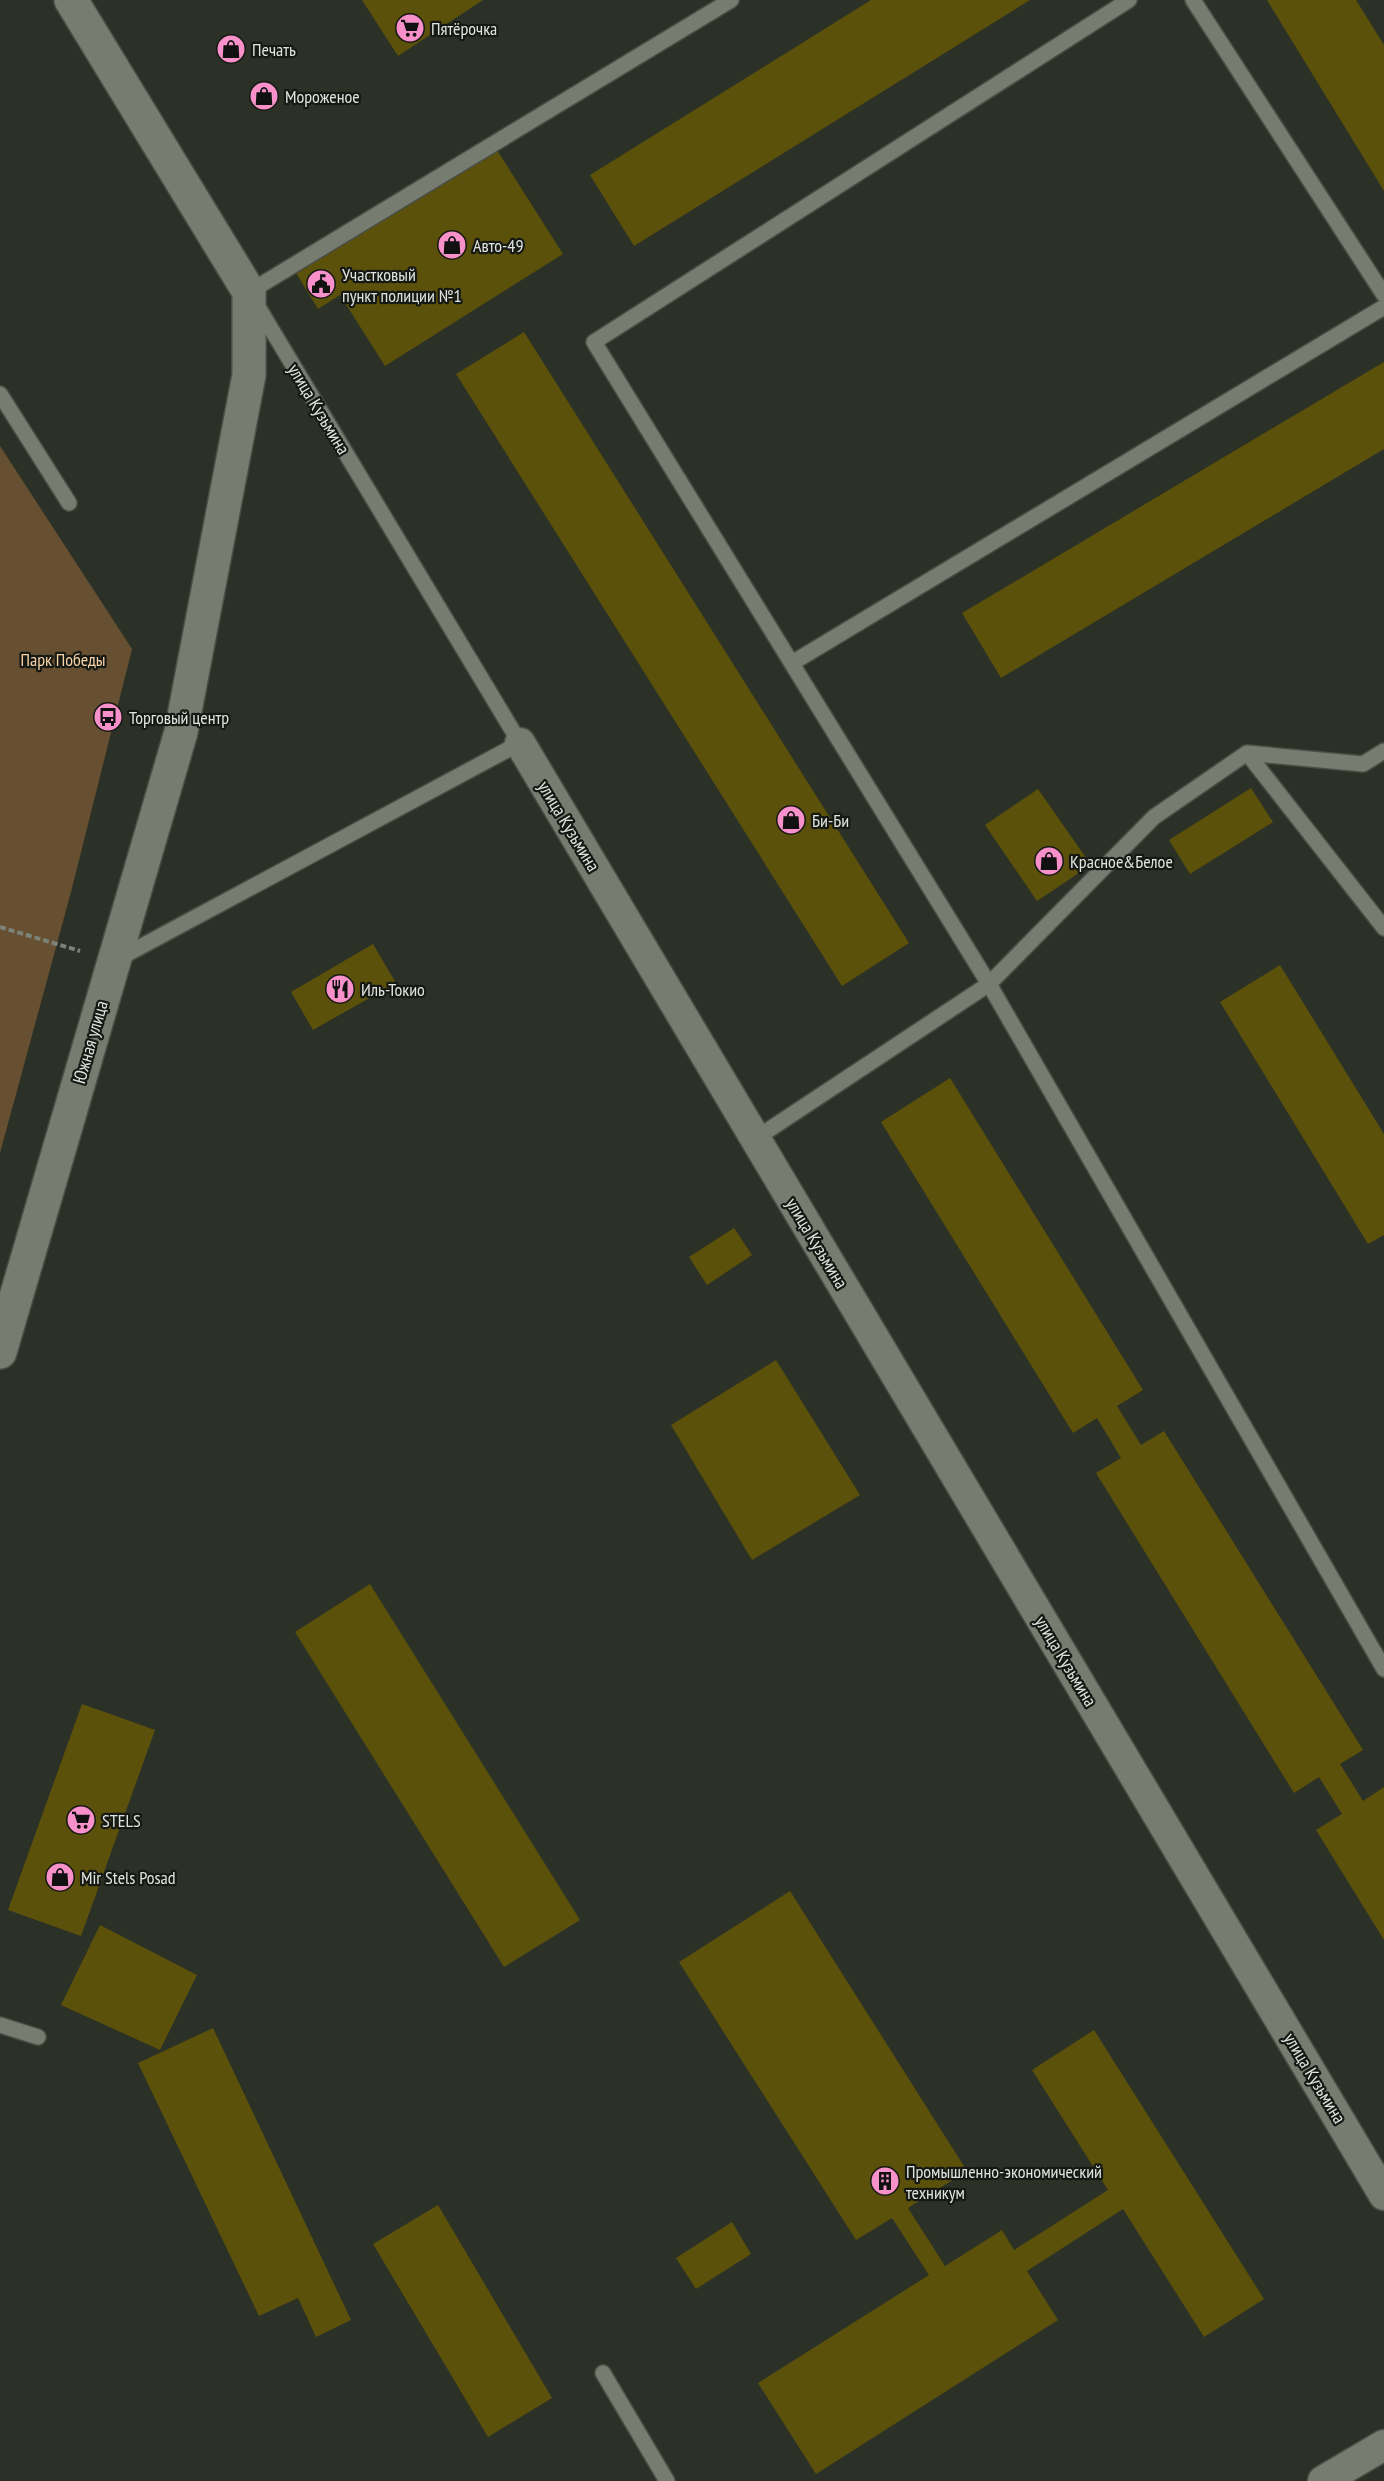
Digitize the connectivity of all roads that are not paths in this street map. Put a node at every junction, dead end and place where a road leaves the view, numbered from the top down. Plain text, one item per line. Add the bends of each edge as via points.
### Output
1 (71, 0) edge
2 (731, 0) edge
3 (1129, 0) edge
4 (1193, 0) edge
5 (249, 292) junction
6 (1384, 295) edge
7 (1384, 308) edge
8 (0, 394) edge
9 (69, 503) dead end
10 (792, 663) junction
11 (520, 743) junction
12 (1384, 751) edge
13 (1247, 753) junction
14 (1384, 928) edge
15 (114, 961) junction
16 (989, 984) junction
17 (755, 1139) junction
18 (0, 1352) edge
19 (1384, 1669) edge
20 (0, 2025) edge
21 (39, 2037) dead end
22 (1384, 2195) edge
23 (603, 2373) dead end
24 (1384, 2445) edge
25 (668, 2481) edge
26 (1323, 2481) edge

1 - 5 street, улица Кузьмина
2 - 5 lane
3 - 10 lane via 594,342
4 - 6 lane
5 - 11 lane, улица Кузьмина
5 - 15 street, Южная улица via 249,375 181,732
7 - 10 lane
8 - 9 lane
10 - 16 lane
11 - 15 lane
11 - 17 street, улица Кузьмина
12 - 13 lane via 1363,764
13 - 14 lane
13 - 16 lane via 1154,817
15 - 18 street, Южная улица
16 - 17 lane
16 - 19 lane
17 - 22 street, улица Кузьмина
20 - 21 lane
23 - 25 lane
24 - 26 street

